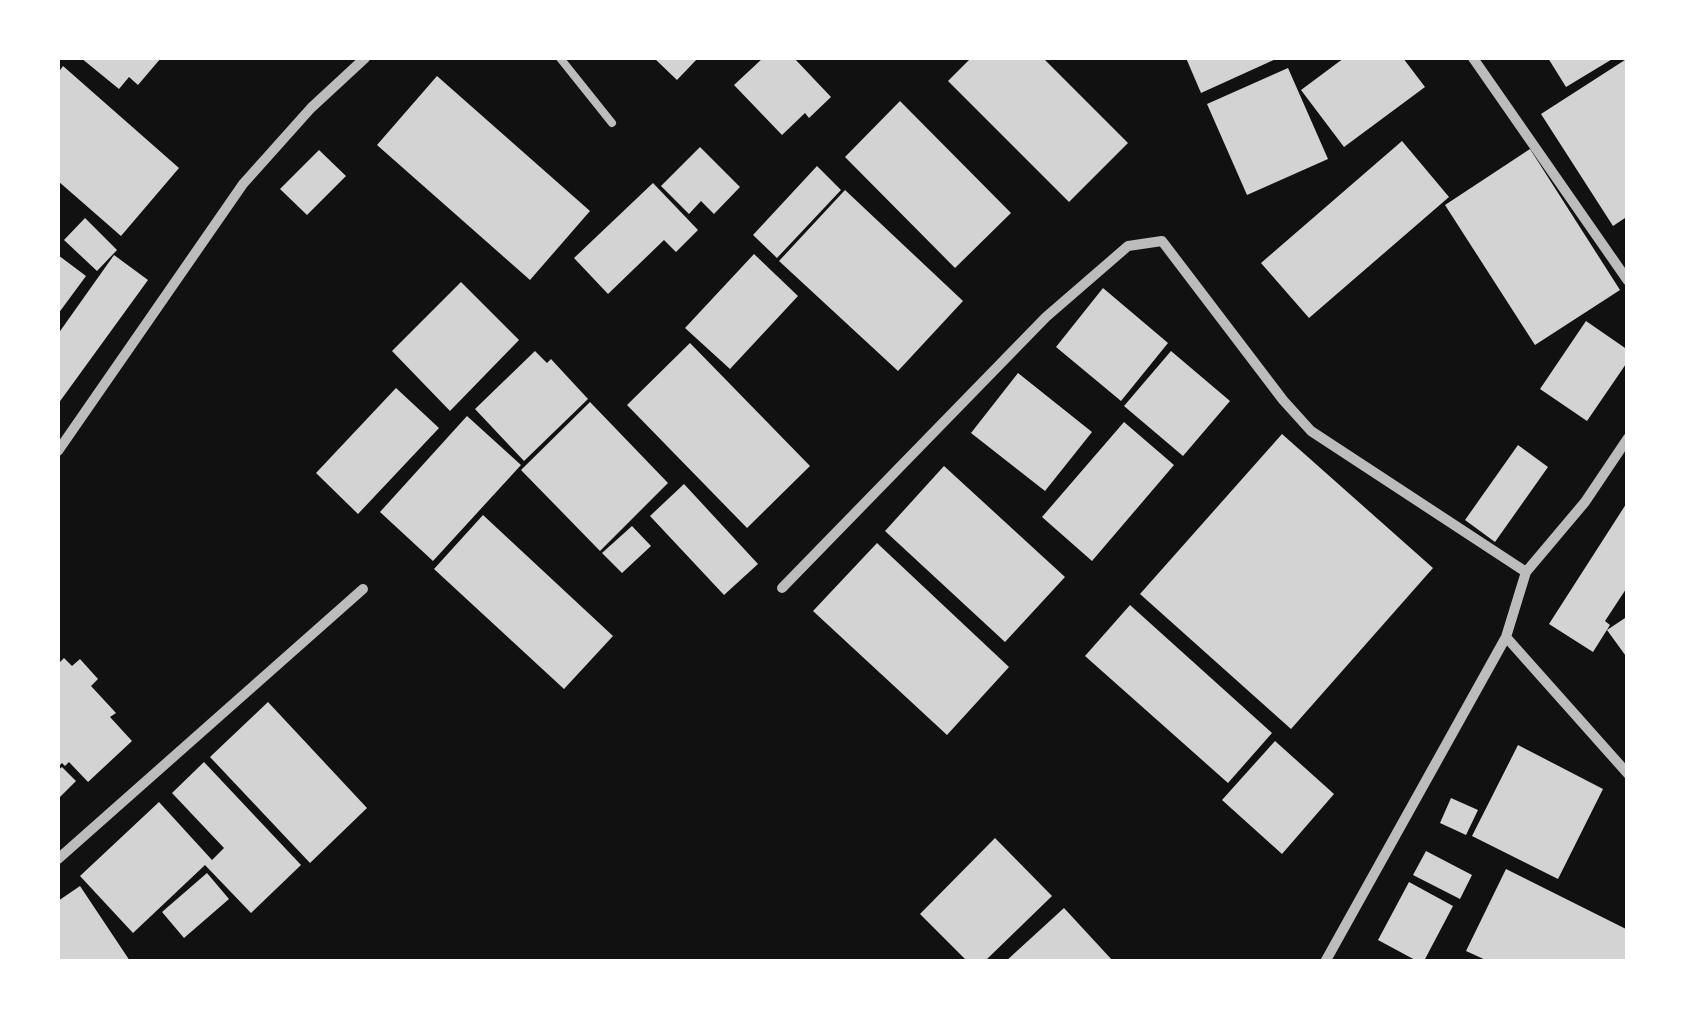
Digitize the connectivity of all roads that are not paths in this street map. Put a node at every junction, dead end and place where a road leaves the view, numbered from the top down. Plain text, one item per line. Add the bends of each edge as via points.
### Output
1 (365, 58) edge
2 (560, 58) edge
3 (1473, 58) edge
4 (612, 123) dead end
5 (1628, 281) edge
6 (1628, 438) edge
7 (58, 451) edge
8 (1526, 572) junction
9 (782, 588) dead end
10 (363, 589) dead end
11 (1506, 637) junction
12 (1628, 774) edge
13 (58, 858) edge
14 (1324, 962) edge

1 - 7 street via 243,184
2 - 4 lane
3 - 5 street
6 - 8 street
8 - 9 street via 1311,431 1162,242 1128,246 1046,317
8 - 11 street
10 - 13 street
11 - 12 street
11 - 14 street

